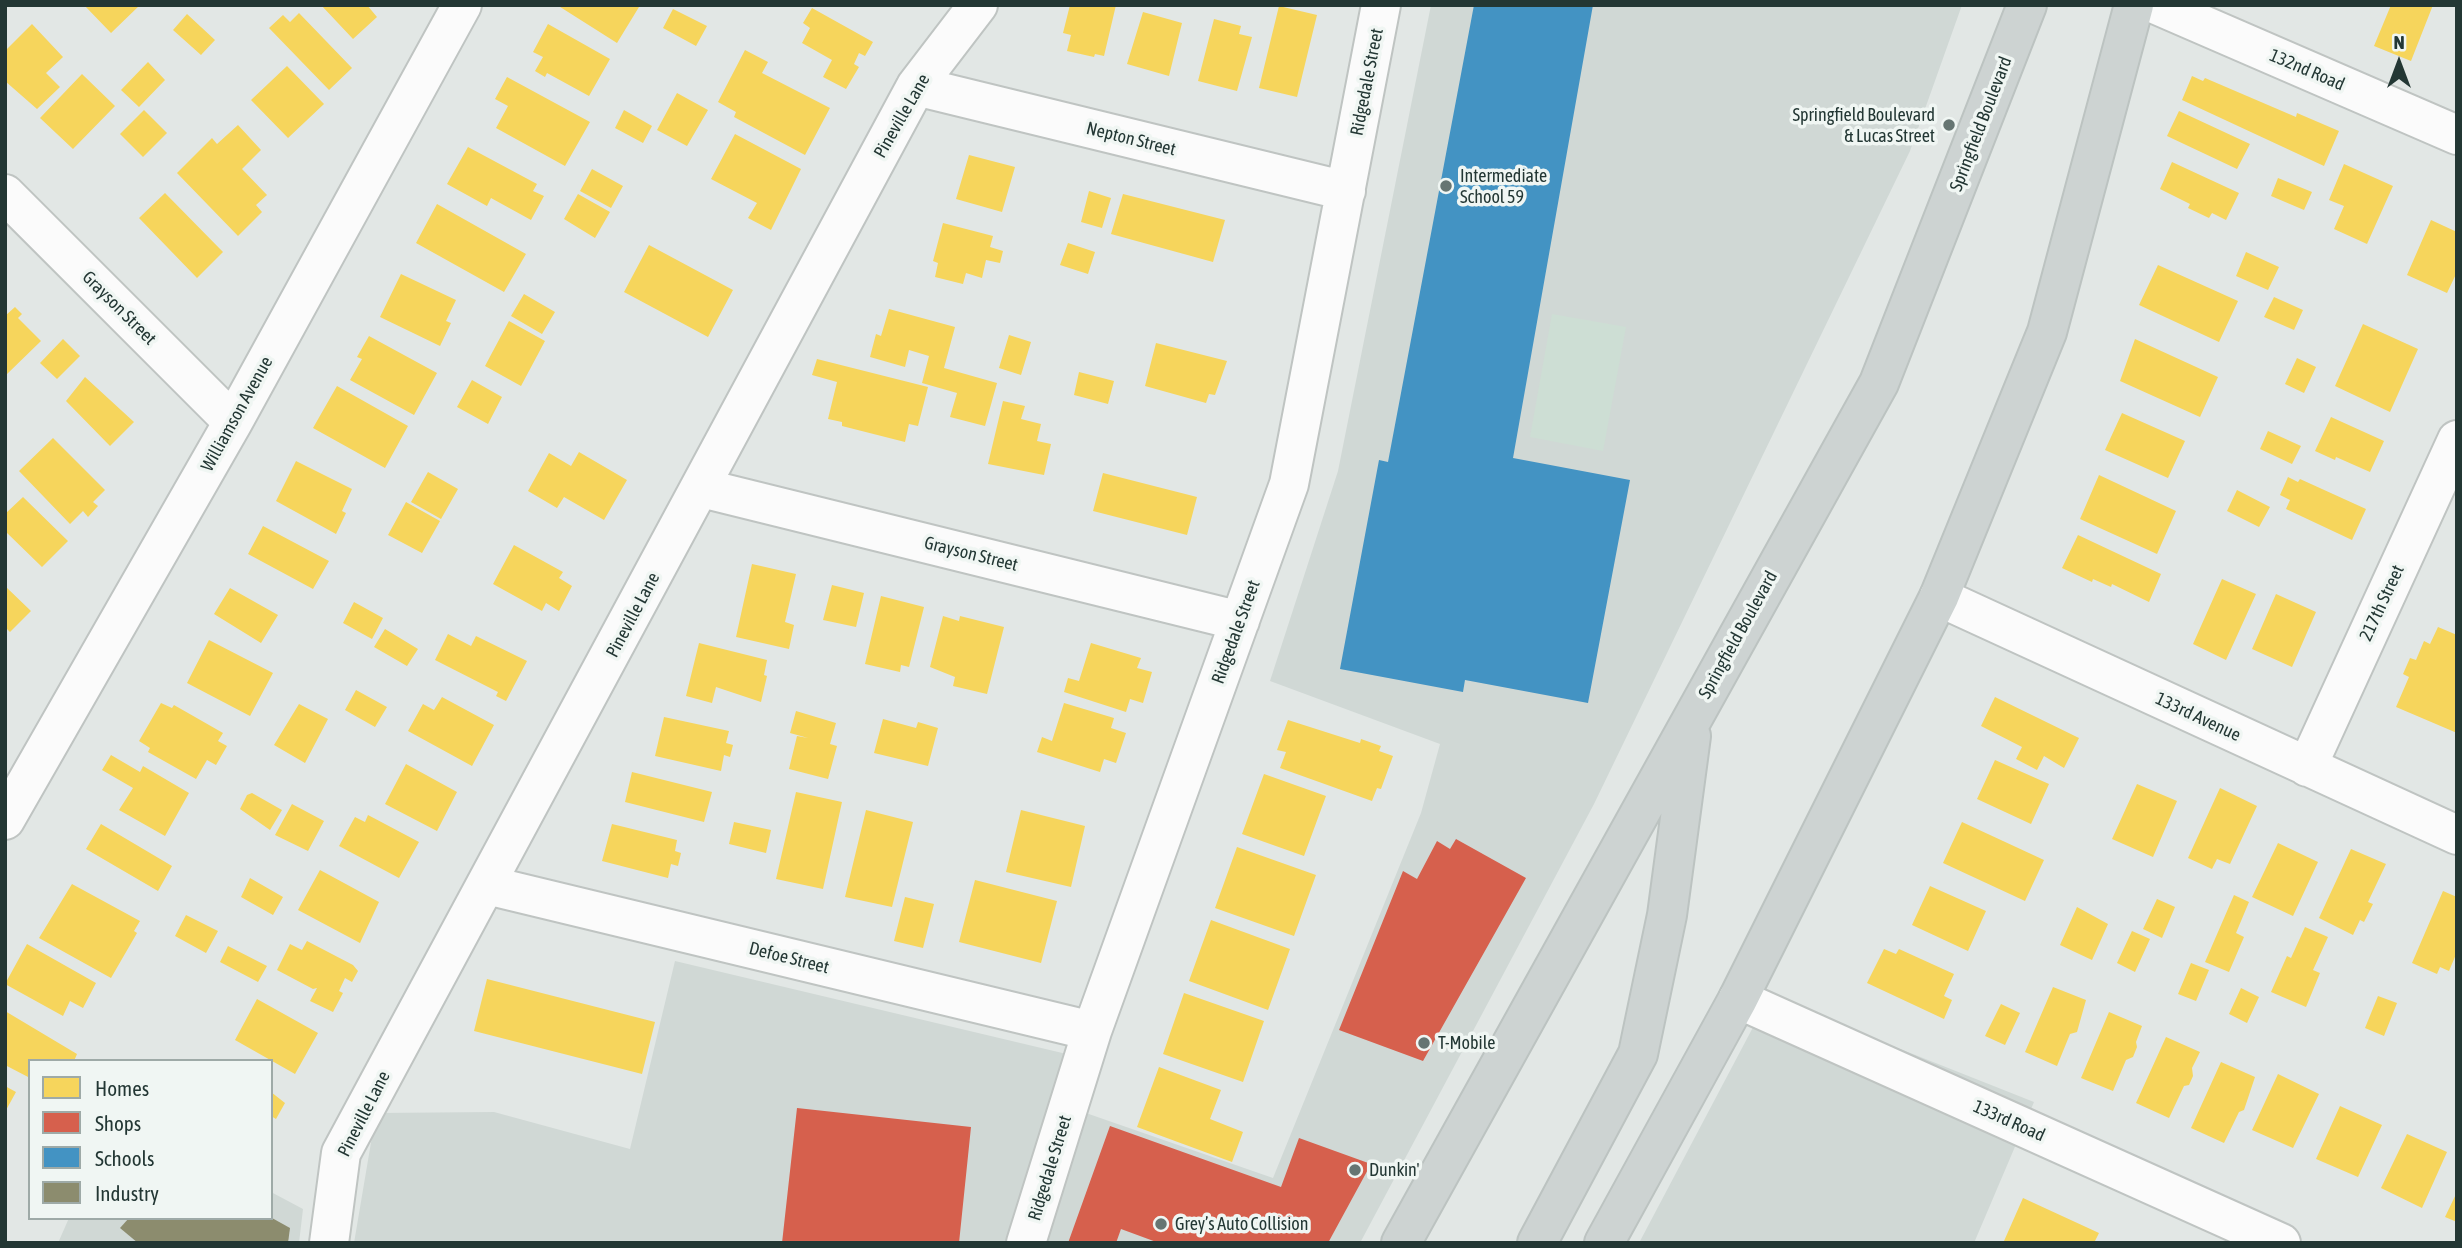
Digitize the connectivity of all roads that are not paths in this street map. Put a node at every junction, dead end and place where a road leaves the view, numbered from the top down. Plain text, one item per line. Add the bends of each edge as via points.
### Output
1 (462, 5) edge
2 (978, 5) edge
3 (1381, 5) edge
4 (2027, 5) edge
5 (2134, 5) edge
6 (2157, 5) edge
7 (916, 86) junction
8 (2457, 135) edge
9 (1346, 191) junction
10 (5, 194) edge
11 (233, 422) junction
12 (2457, 440) edge
13 (702, 488) junction
14 (1939, 597) junction
15 (1240, 621) junction
16 (1693, 716) junction
17 (2307, 767) junction
18 (5, 820) edge
19 (2457, 835) edge
20 (487, 885) junction
21 (1738, 999) junction
22 (1092, 1031) junction
23 (329, 1243) edge
24 (1026, 1243) edge
25 (1401, 1243) edge
26 (1537, 1243) edge
27 (1604, 1243) edge
28 (2281, 1243) edge

1 - 11 street, Williamson Avenue
2 - 7 street, Pineville Lane
3 - 9 street, Ridgedale Street
4 - 16 main road, Springfield Boulevard via 1879,383
5 - 14 main road via 2047,332
6 - 8 street, 132nd Road
7 - 9 street, Nepton Street
7 - 13 street, Pineville Lane
9 - 15 street, Ridgedale Street via 1289,484
10 - 11 street, Grayson Street
11 - 18 street, Williamson Avenue
12 - 17 street, 217th Street
13 - 15 street, Grayson Street
13 - 20 street, Pineville Lane
14 - 17 street, 133rd Avenue
14 - 21 main road
15 - 22 street, Ridgedale Street
16 - 25 main road, Springfield Boulevard
16 - 26 main road via 1667,915 1638,1054
17 - 19 street, 133rd Avenue
20 - 22 street, Defoe Street
20 - 23 street, Pineville Lane via 341,1153
21 - 27 main road
21 - 28 street, 133rd Road
22 - 24 street, Ridgedale Street

